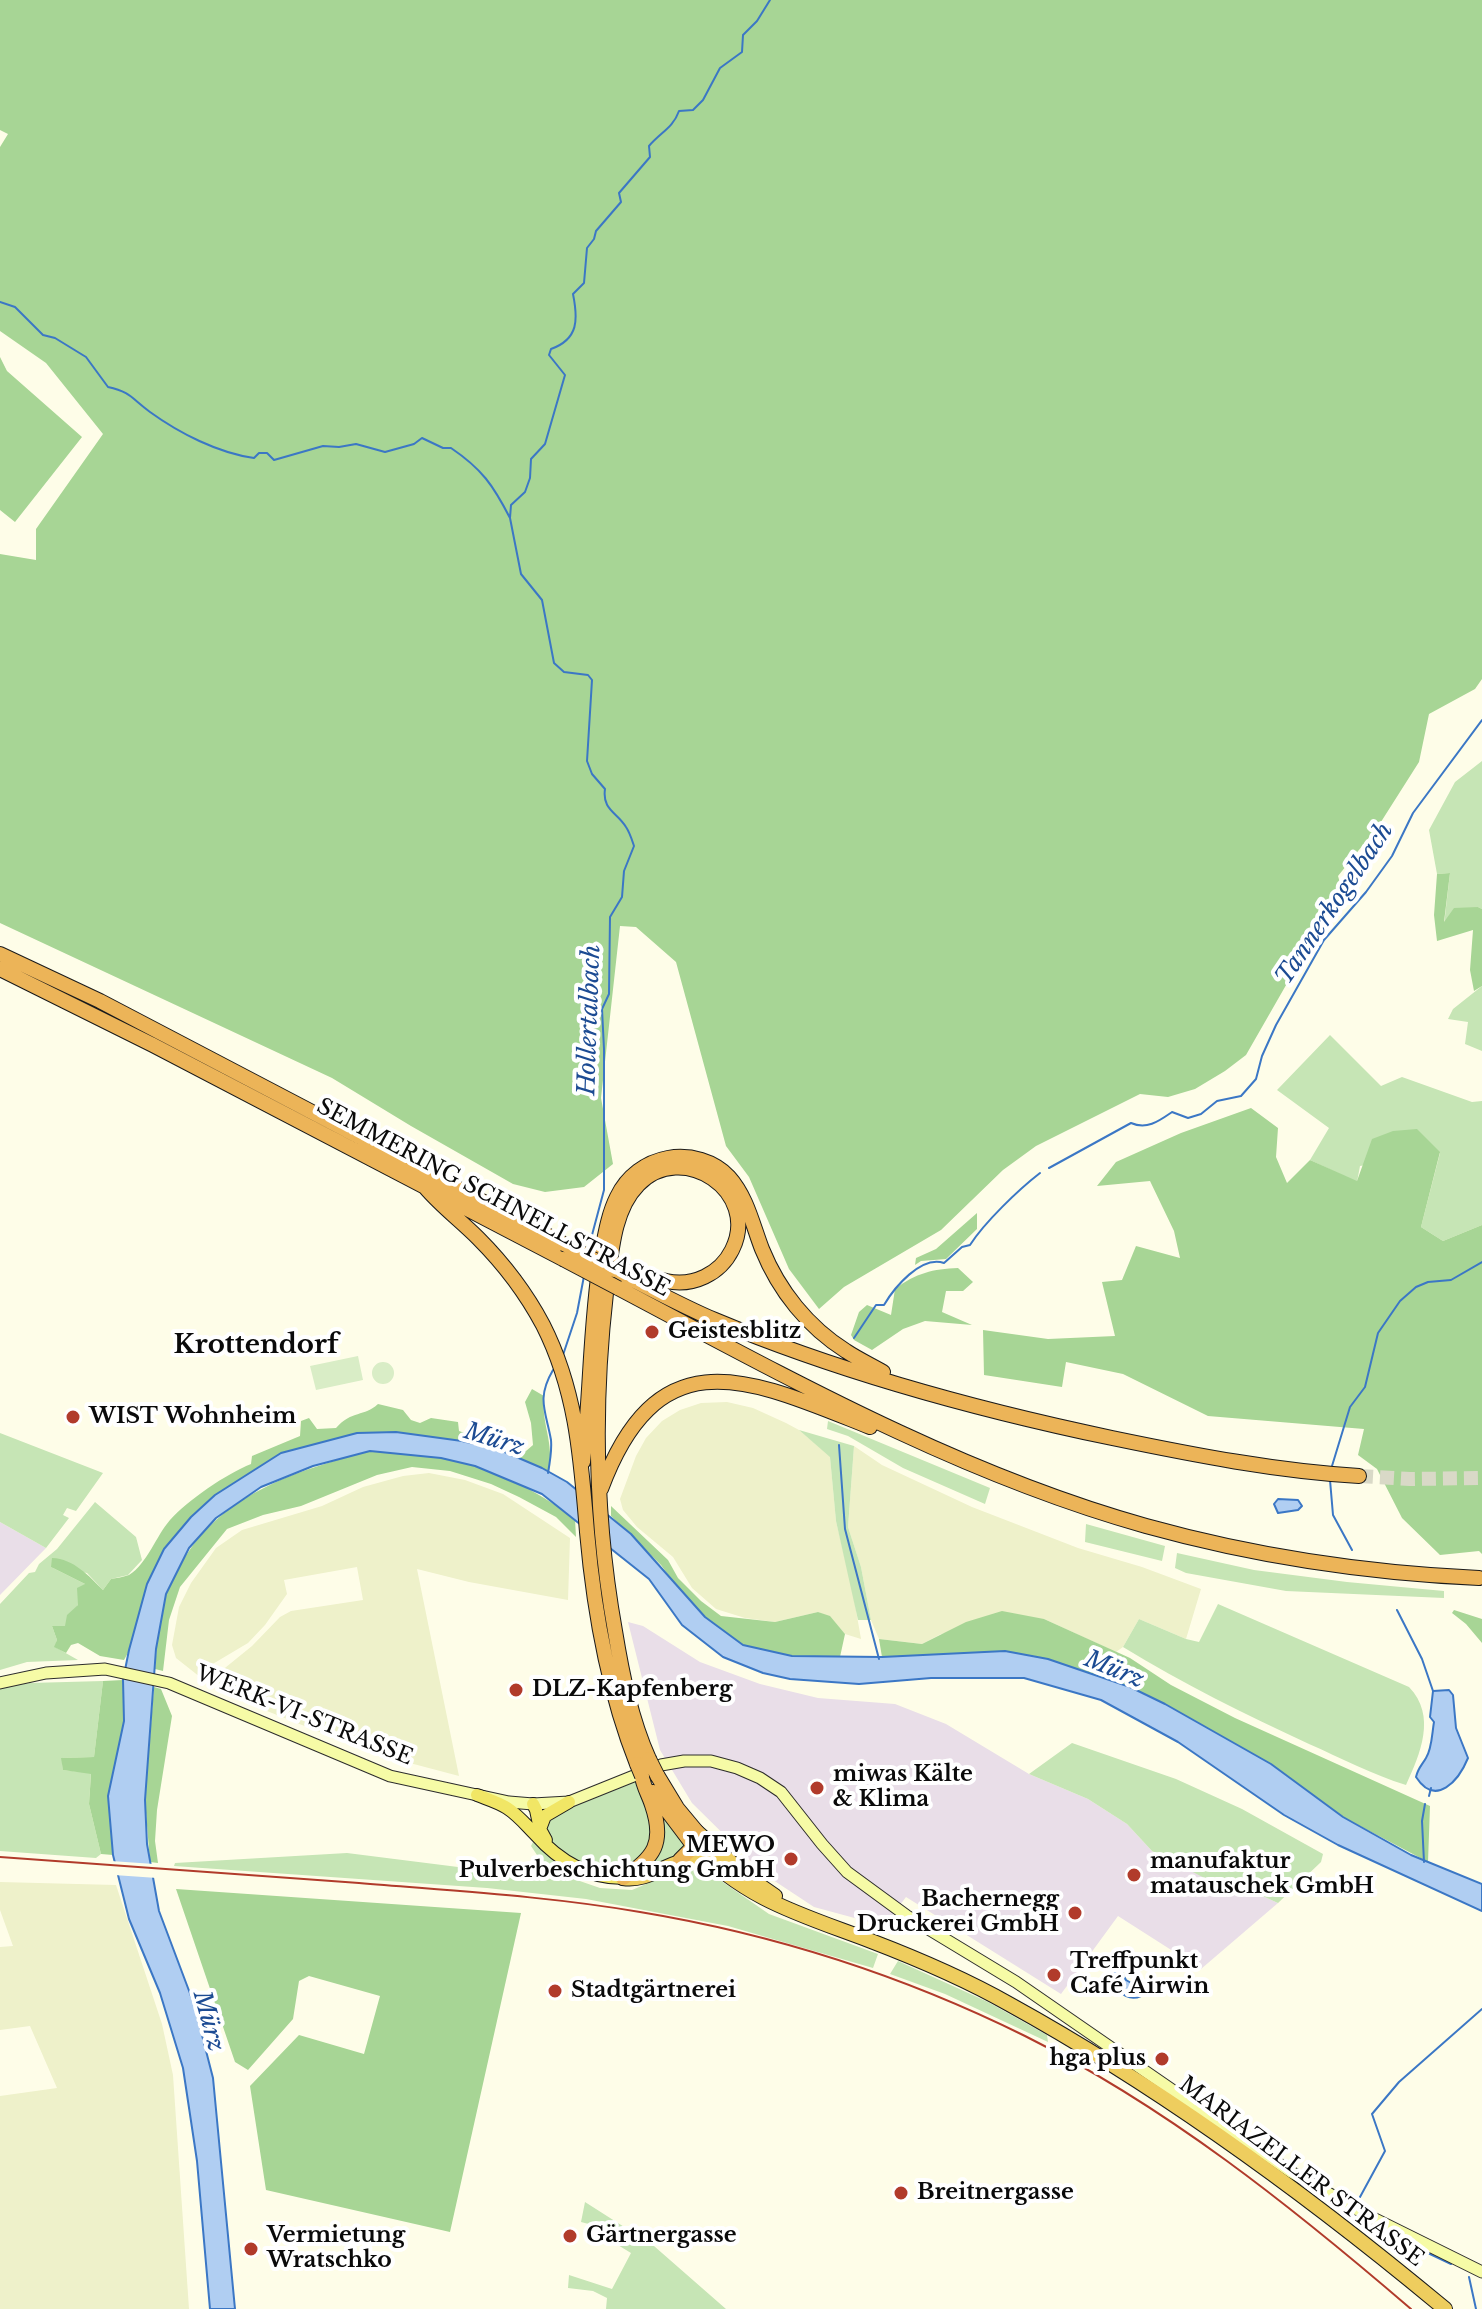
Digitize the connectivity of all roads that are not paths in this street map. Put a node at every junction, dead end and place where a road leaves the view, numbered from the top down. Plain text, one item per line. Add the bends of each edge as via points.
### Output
1 (0, 954) edge
2 (0, 969) edge
3 (425, 1187) junction
4 (564, 1252) junction
5 (611, 1277) junction
6 (903, 1385) junction
7 (890, 1427) junction
8 (583, 1462) junction
9 (601, 1475) junction
10 (1351, 1476) tunnel mouth
11 (1479, 1578) dead end
12 (0, 1683) edge
13 (646, 1773) junction
14 (477, 1795) junction
15 (569, 1802) junction
16 (533, 1804) junction
17 (527, 1825) junction
18 (540, 1829) junction
19 (695, 1838) junction
20 (549, 1847) junction
21 (680, 1860) junction
22 (709, 1861) junction
23 (623, 1878) junction
24 (828, 1925) junction
25 (1481, 2272) edge
26 (1445, 2309) edge

1 - 4 highway, SEMMERING SCHNELLSTRASSE via 100,1001
2 - 3 highway, SEMMERING SCHNELLSTRASSE
3 - 4 highway, SEMMERING SCHNELLSTRASSE
3 - 8 highway via 478,1238 533,1307 564,1374
4 - 5 highway, SEMMERING SCHNELLSTRASSE, bridge
5 - 5 highway via 621,1212 645,1178 691,1168 715,1178 727,1191 737,1231 732,1250 713,1272 677,1283 632,1270
5 - 6 highway, SEMMERING SCHNELLSTRASSE via 787,1347
5 - 6 highway via 612,1207 627,1181 662,1159 704,1160 735,1184 769,1265 797,1308 839,1346
5 - 7 highway, SEMMERING SCHNELLSTRASSE
5 - 8 highway via 590,1351
5 - 9 highway via 599,1366
6 - 10 highway, SEMMERING SCHNELLSTRASSE via 1104,1436 1237,1462
7 - 9 highway via 875,1429 766,1387 732,1381 699,1384 672,1392 641,1415
7 - 11 highway, SEMMERING SCHNELLSTRASSE via 1002,1475 1206,1541 1313,1562
8 - 13 highway via 593,1575 617,1705
9 - 13 highway via 607,1586
12 - 14 main road, WERK-VI-STRASSE via 105,1669 169,1683 390,1776
13 - 19 highway
13 - 23 highway via 657,1839 647,1862
14 - 16 main road, WERK-VI-STRASSE
14 - 17 main road via 504,1806
15 - 16 main road, WERK-VI-STRASSE
15 - 18 main road via 545,1816
15 - 25 main road, WERK-VI-STRASSE via 684,1761 711,1761 760,1778 781,1792 847,1872 903,1913 1016,1982 1291,2172
16 - 17 main road via 527,1810
16 - 18 main road
17 - 20 main road
18 - 20 main road
19 - 21 highway
19 - 22 highway, MARIAZELLER STRASSE
19 - 24 highway, MARIAZELLER STRASSE via 784,1902
20 - 23 main road via 583,1871
21 - 22 highway
21 - 23 highway via 634,1880
22 - 24 highway, MARIAZELLER STRASSE via 741,1887
24 - 26 highway, MARIAZELLER STRASSE via 1008,2003 1160,2095 1276,2175

